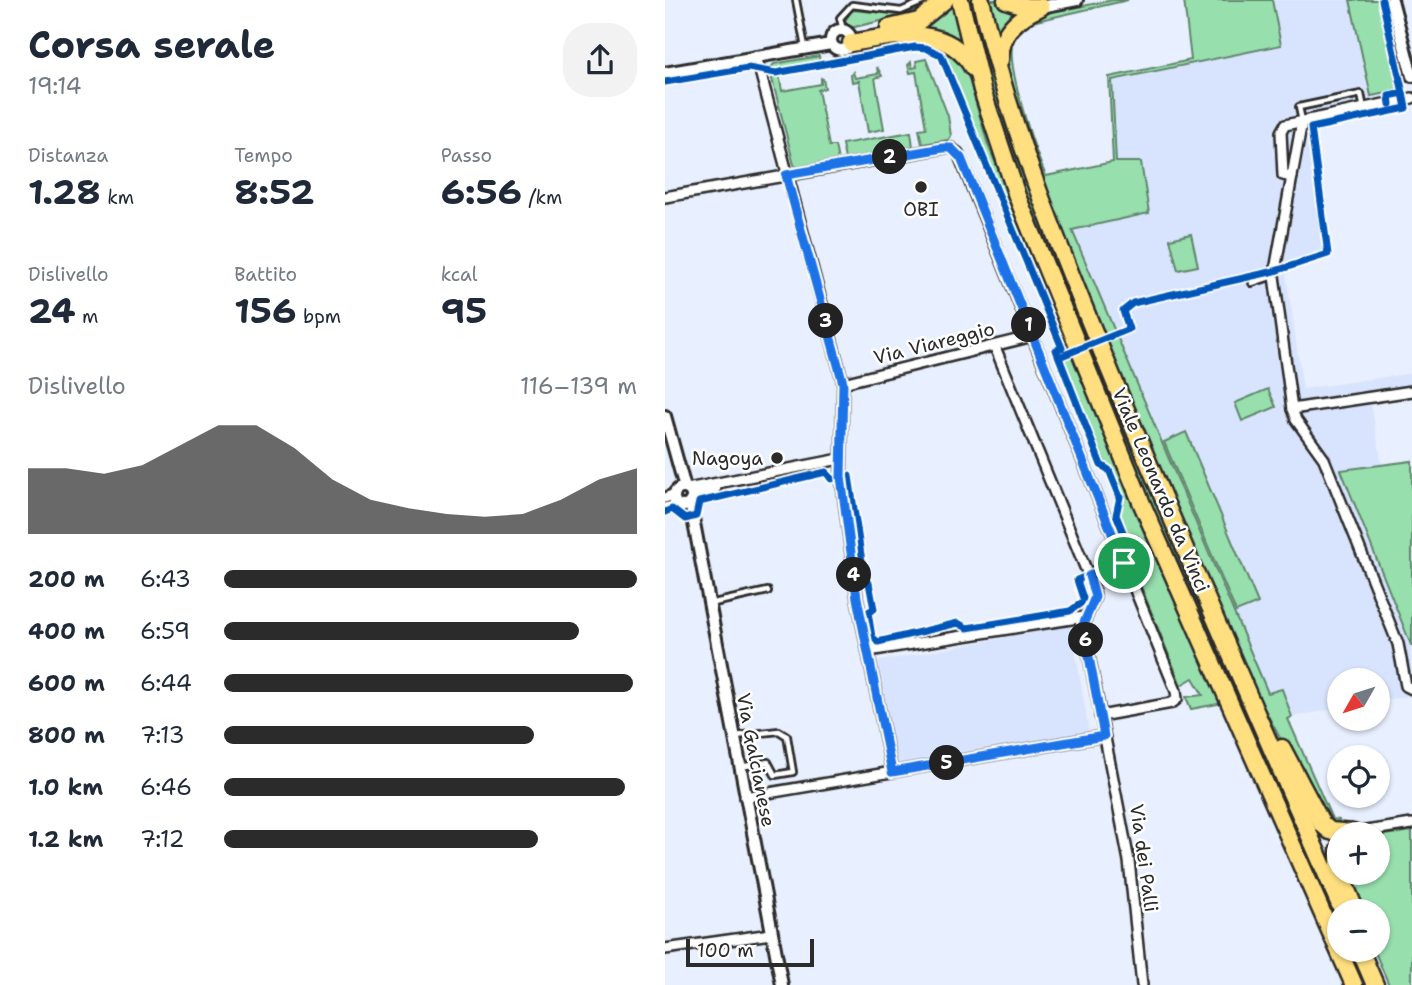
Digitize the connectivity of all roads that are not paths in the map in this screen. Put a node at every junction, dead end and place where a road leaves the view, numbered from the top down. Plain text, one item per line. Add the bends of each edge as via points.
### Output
1 (796, 0) edge
2 (927, 0) edge
3 (944, 0) edge
4 (960, 0) edge
5 (981, 0) edge
6 (1006, 0) edge
7 (1077, 0) edge
8 (1392, 0) edge
9 (1399, 0) edge
10 (1041, 7) junction
11 (847, 36) junction
12 (831, 44) junction
13 (805, 48) junction
14 (756, 56) junction
15 (1412, 56) edge
16 (665, 73) edge
17 (1412, 76) edge
18 (1001, 80) junction
19 (982, 90) junction
20 (1410, 101) edge
21 (1365, 110) junction
22 (1302, 121) junction
23 (786, 175) junction
24 (1292, 177) junction
25 (665, 197) edge
26 (1274, 276) junction
27 (1252, 283) dead end
28 (1033, 336) junction
29 (995, 347) junction
30 (843, 383) junction
31 (1412, 391) edge
32 (1291, 408) junction
33 (665, 416) edge
34 (840, 459) junction
35 (681, 497) edge
36 (665, 508) edge
37 (768, 591) dead end
38 (708, 605) junction
39 (1084, 617) junction
40 (868, 651) junction
41 (1412, 689) edge
42 (1251, 701) junction
43 (1100, 716) junction
44 (733, 736) junction
45 (1104, 736) junction
46 (739, 767) junction
47 (892, 772) junction
48 (745, 797) junction
49 (1412, 824) edge
50 (1327, 827) edge
51 (1390, 828) edge
52 (1337, 899) edge
53 (771, 934) junction
54 (665, 950) edge
55 (1365, 962) edge
56 (1372, 962) edge
57 (1353, 983) edge
58 (782, 985) edge
59 (1142, 985) edge
60 (1376, 985) edge

1 - 13 lane
2 - 11 lane via 901,11 852,5 842,13
3 - 11 highway via 919,21
4 - 19 highway, Viale Leonardo da Vinci
5 - 18 highway, Viale Leonardo da Vinci
6 - 10 highway via 1027,8
7 - 10 street
8 - 17 street
9 - 15 street
10 - 18 highway via 1006,33 1000,52
11 - 12 street via 832,35
11 - 12 street via 843,50
11 - 19 highway via 940,39 962,52
12 - 13 street
13 - 14 street
14 - 16 street
14 - 23 street
18 - 42 highway, Viale Leonardo da Vinci via 1036,189
19 - 57 highway, Viale Leonardo da Vinci via 1017,196 1142,504
20 - 21 street
21 - 22 street
21 - 22 lane via 1361,94 1299,107
22 - 24 street
22 - 24 street via 1285,125 1281,132 1283,175
23 - 25 street
23 - 28 street via 951,148 961,158
23 - 30 street
24 - 26 street
26 - 27 lane
26 - 32 street
28 - 29 street, Via Viareggio
28 - 43 street via 1177,691 1172,704
29 - 30 street, Via Viareggio
29 - 39 street via 1094,589 1095,597
30 - 34 street
31 - 32 street
32 - 41 street via 1324,460 1398,645 1406,685
33 - 35 street, Via Galcianese
34 - 35 street
34 - 40 street
35 - 36 street
35 - 38 street, Via Galcianese via 697,541
37 - 38 lane
38 - 44 street, Via Galcianese
39 - 40 street
39 - 43 street, Via dei Palli
40 - 47 street
42 - 50 highway
42 - 52 highway, Viale Leonardo da Vinci
43 - 45 street, Via dei Palli
44 - 46 street, Via Galcianese
44 - 46 lane via 779,731 787,736 793,772 775,775 768,762
45 - 47 street
45 - 59 street, Via dei Palli via 1129,861
46 - 48 street, Via Galcianese
47 - 48 street
48 - 53 street, Via Galcianese
49 - 51 street
53 - 54 street
53 - 58 street, Via Galcianese
55 - 60 highway
56 - 60 highway

